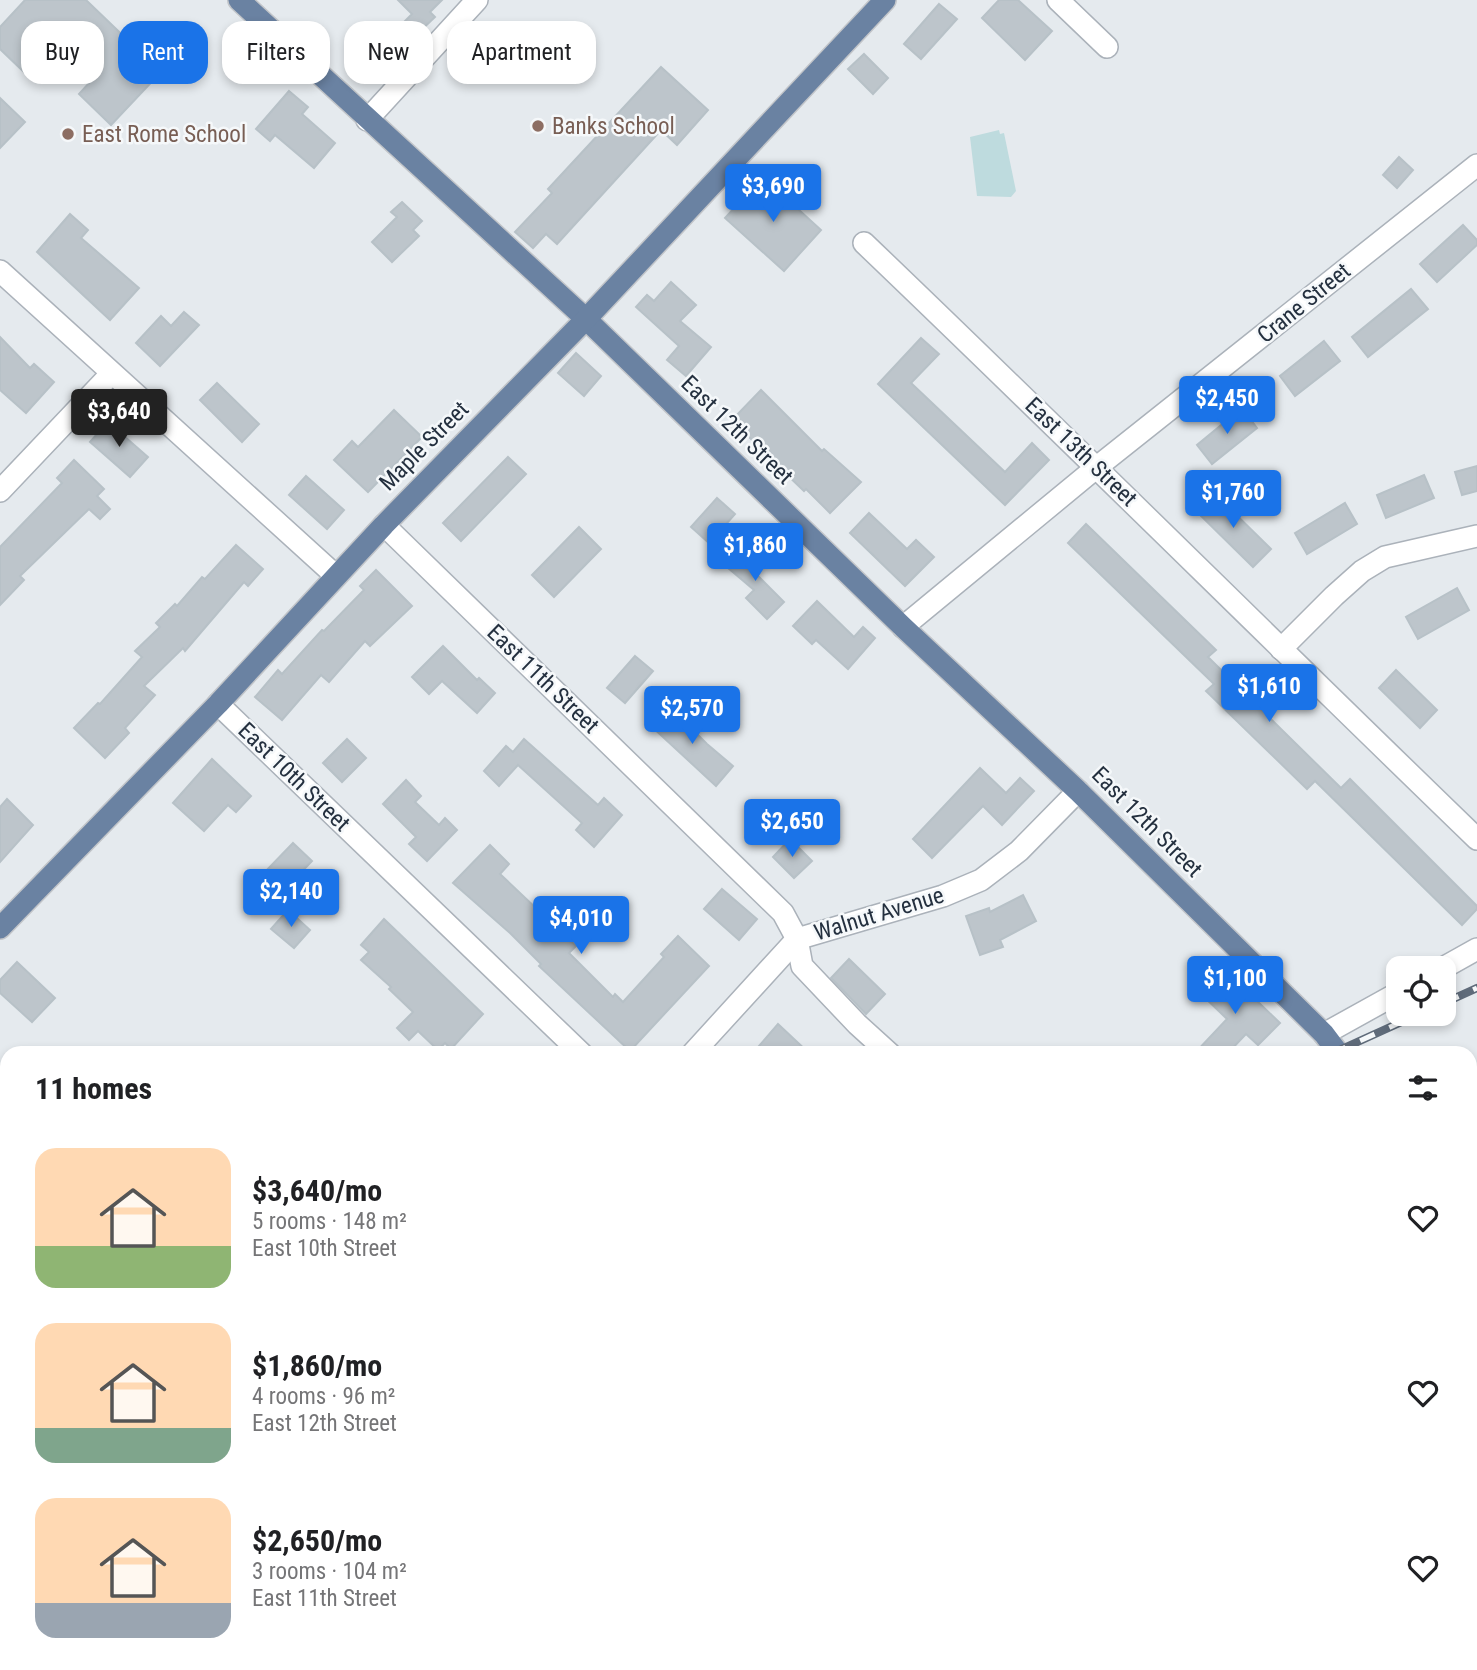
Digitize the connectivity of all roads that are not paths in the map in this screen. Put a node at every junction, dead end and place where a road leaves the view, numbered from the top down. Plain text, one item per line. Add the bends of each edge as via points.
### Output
1 (239, 0) edge
2 (477, 0) edge
3 (885, 0) edge
4 (1058, 0) edge
5 (1107, 47) dead end
6 (367, 120) junction
7 (1477, 165) edge
8 (864, 243) dead end
9 (0, 271) edge
10 (586, 319) junction
11 (111, 374) junction
12 (1097, 467) junction
13 (0, 491) edge
14 (384, 525) junction
15 (1477, 536) edge
16 (336, 576) junction
17 (902, 626) junction
18 (1281, 649) junction
19 (218, 704) junction
20 (1078, 791) junction
21 (1477, 839) edge
22 (0, 928) edge
23 (797, 939) junction
24 (1477, 949) edge
25 (1456, 961) edge
26 (1386, 999) edge
27 (1324, 1034) junction
28 (574, 1046) edge
29 (699, 1046) edge
30 (881, 1046) edge
31 (1333, 1046) edge

1 - 6 main road, East 12th Street
2 - 6 street
3 - 10 main road, Maple Street
4 - 5 street
6 - 10 main road, East 12th Street
7 - 12 street, Crane Street
8 - 12 street, East 13th Street
9 - 11 street
10 - 14 main road, Maple Street
10 - 17 main road, East 12th Street
11 - 13 street
11 - 16 street
12 - 17 street, Crane Street
12 - 18 street, East 13th Street
14 - 16 main road, Maple Street
14 - 23 street, East 11th Street via 783,914
15 - 18 street via 1385,557 1334,596
16 - 19 main road, Maple Street
17 - 20 main road, East 12th Street
18 - 21 street, East 13th Street
19 - 22 main road, Maple Street
19 - 28 street, East 10th Street
20 - 23 street, Walnut Avenue via 1029,842 981,880 943,896
20 - 27 main road, East 12th Street
23 - 29 street, Walnut Avenue
23 - 30 street, East 11th Street via 802,966
24 - 25 street
26 - 27 street
27 - 31 main road, East 12th Street

